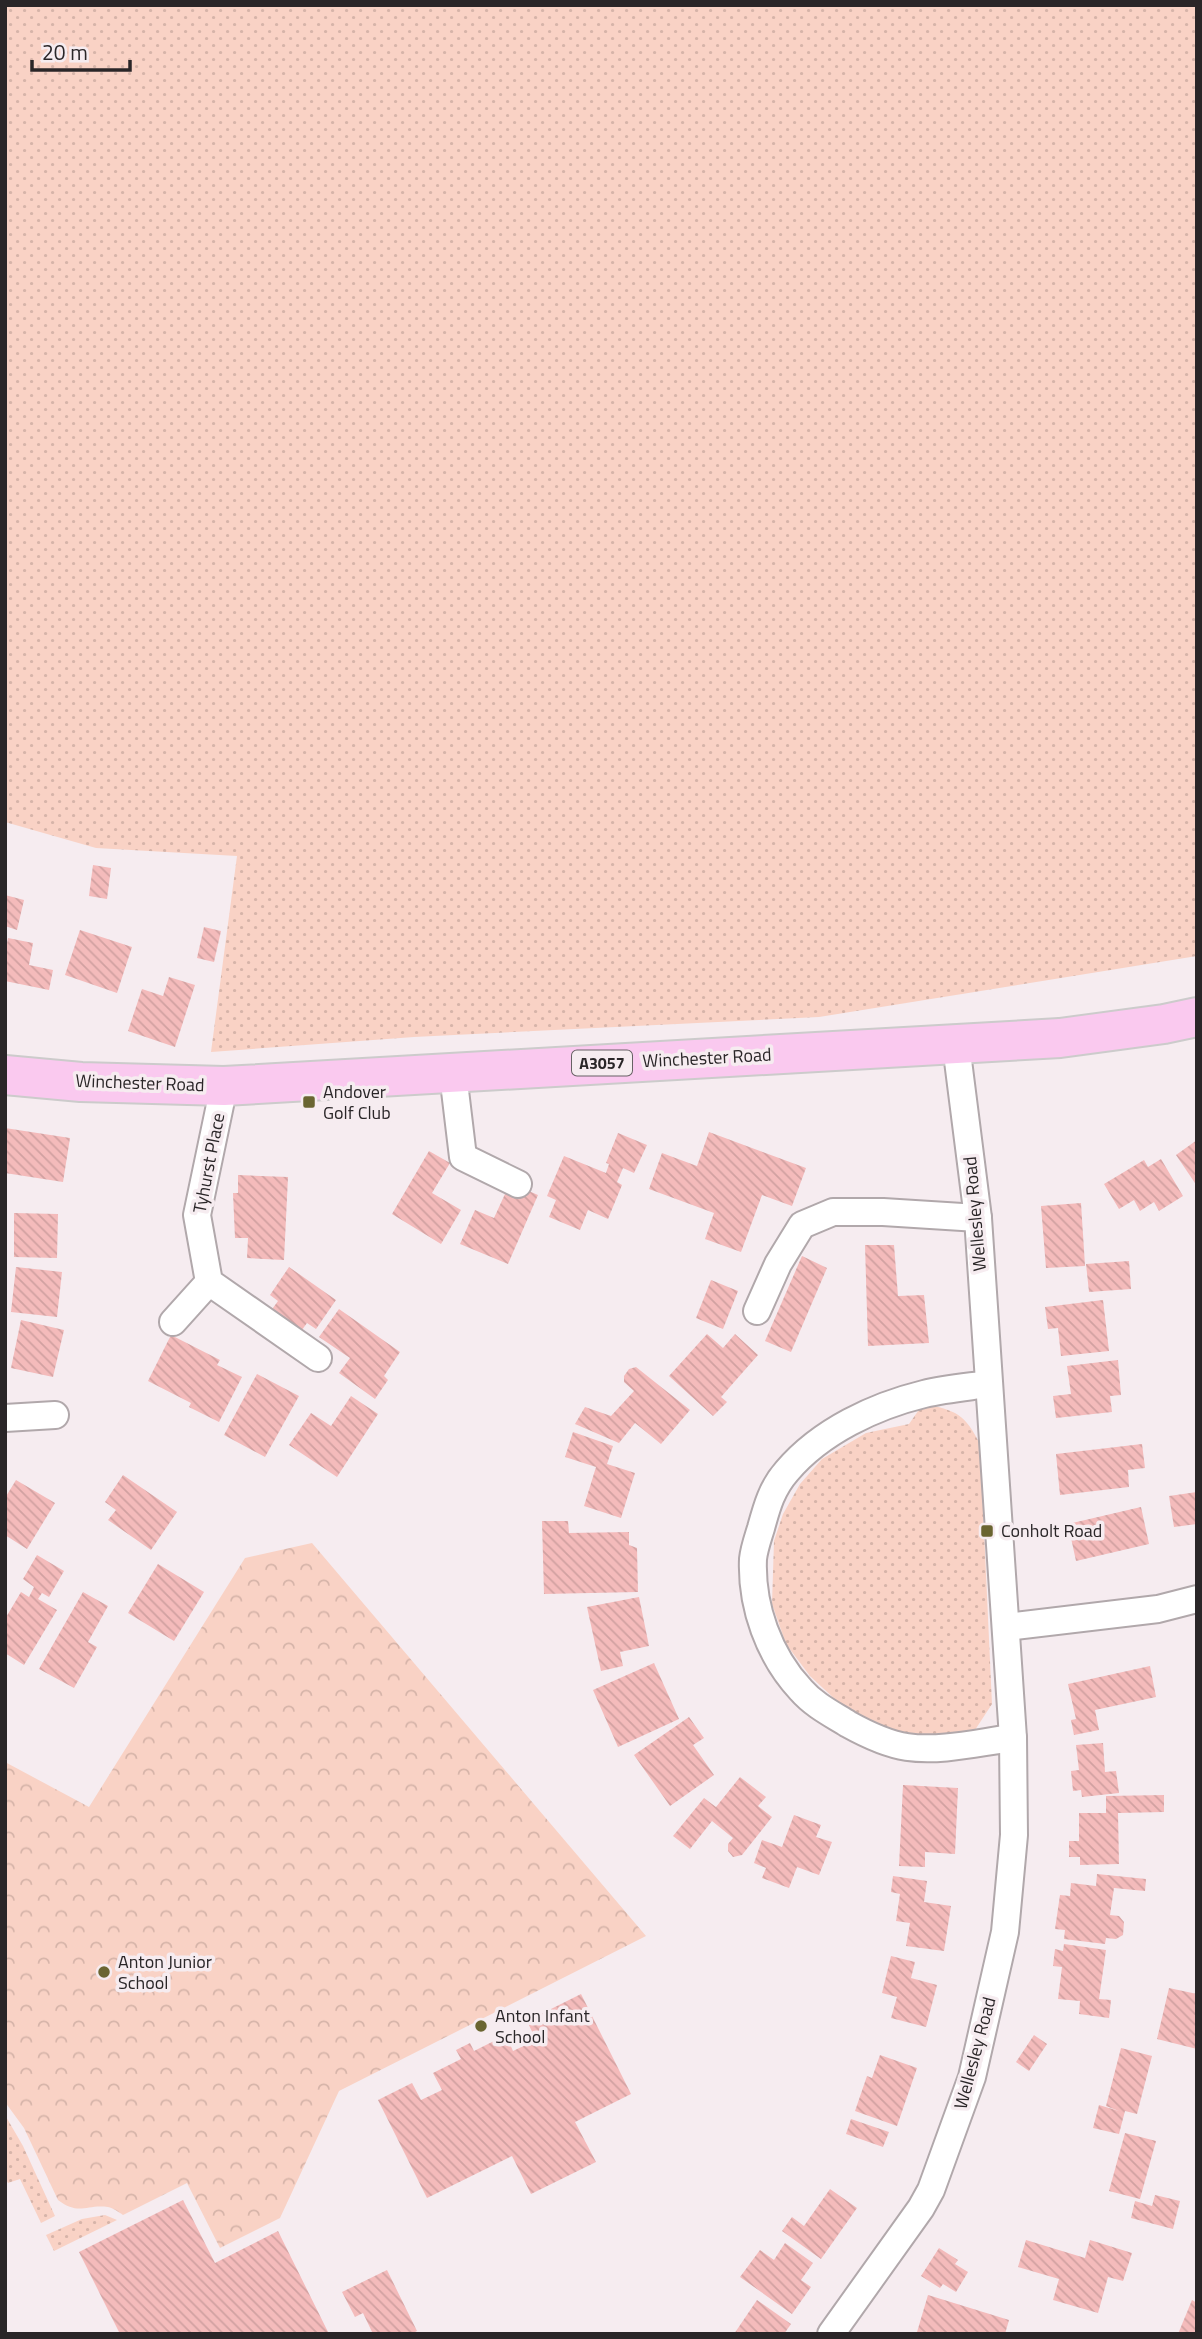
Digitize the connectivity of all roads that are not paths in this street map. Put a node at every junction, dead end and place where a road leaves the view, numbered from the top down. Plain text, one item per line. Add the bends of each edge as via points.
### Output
1 (1197, 1017) edge
2 (956, 1045) junction
3 (453, 1074) junction
4 (5, 1075) edge
5 (224, 1086) junction
6 (518, 1184) dead end
7 (978, 1218) junction
8 (209, 1282) junction
9 (757, 1311) dead end
10 (173, 1322) dead end
11 (318, 1358) dead end
12 (988, 1384) junction
13 (55, 1415) dead end
14 (5, 1418) edge
15 (1197, 1599) edge
16 (1006, 1627) junction
17 (1013, 1738) junction
18 (831, 2334) edge

1 - 2 main road, Winchester Road / A3057 via 1059,1038
2 - 3 main road, Winchester Road / A3057
2 - 7 street, Wellesley Road
3 - 5 main road, Winchester Road / A3057
3 - 6 street via 463,1157
4 - 5 main road, Winchester Road / A3057
5 - 8 street, Tyhurst Place via 197,1215
7 - 9 street via 833,1212 802,1225
7 - 12 street, Wellesley Road
8 - 10 street
8 - 11 street
12 - 16 street, Wellesley Road
12 - 17 street via 925,1394 889,1406 855,1419 812,1447 771,1493 753,1556 755,1592 777,1658 801,1690 844,1721 881,1740 908,1747
13 - 14 street
15 - 16 street via 1158,1609
16 - 17 street, Wellesley Road
17 - 18 street, Wellesley Road via 1014,1835 1005,1932 972,2077 921,2208

